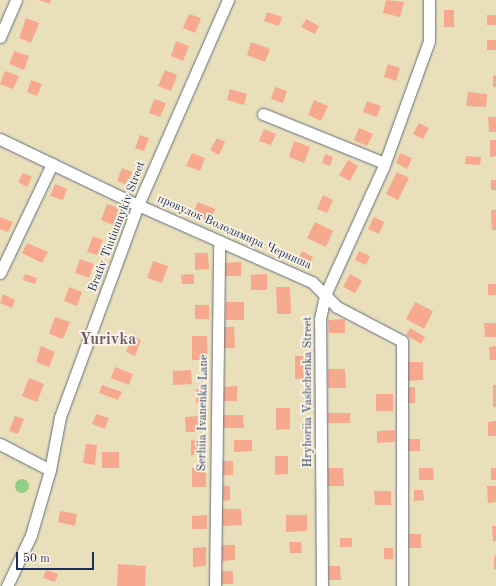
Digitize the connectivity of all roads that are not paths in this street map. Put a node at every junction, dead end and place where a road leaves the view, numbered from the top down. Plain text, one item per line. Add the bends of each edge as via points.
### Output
1 (16, 0) edge
2 (228, 0) edge
3 (429, 0) edge
4 (0, 37) edge
5 (263, 114) dead end
6 (0, 138) edge
7 (384, 163) junction
8 (52, 164) junction
9 (138, 205) junction
10 (219, 241) junction
11 (0, 273) edge
12 (325, 295) junction
13 (0, 444) edge
14 (50, 470) junction
15 (8, 586) edge
16 (215, 586) edge
17 (322, 586) edge
18 (402, 586) edge

1 - 4 street
2 - 9 street, Brativ Tiutiunnykiv Street
3 - 7 street, Hryhoriia Vashchenka Street via 429,41
5 - 7 street
6 - 8 street, провулок Володимира Черниша
7 - 12 street, Hryhoriia Vashchenka Street
8 - 9 street, провулок Володимира Черниша
8 - 11 street
9 - 10 street, провулок Володимира Черниша
9 - 14 street, Brativ Tiutiunnykiv Street via 60,417
10 - 12 street, провулок Володимира Черниша via 312,282
10 - 16 street, Serhiia Ivanenka Lane
12 - 17 street, Hryhoriia Vashchenka Street via 320,319
12 - 18 street, провулок Володимира Черниша via 337,306 402,341
13 - 14 street
14 - 15 street, Brativ Tiutiunnykiv Street via 31,535

